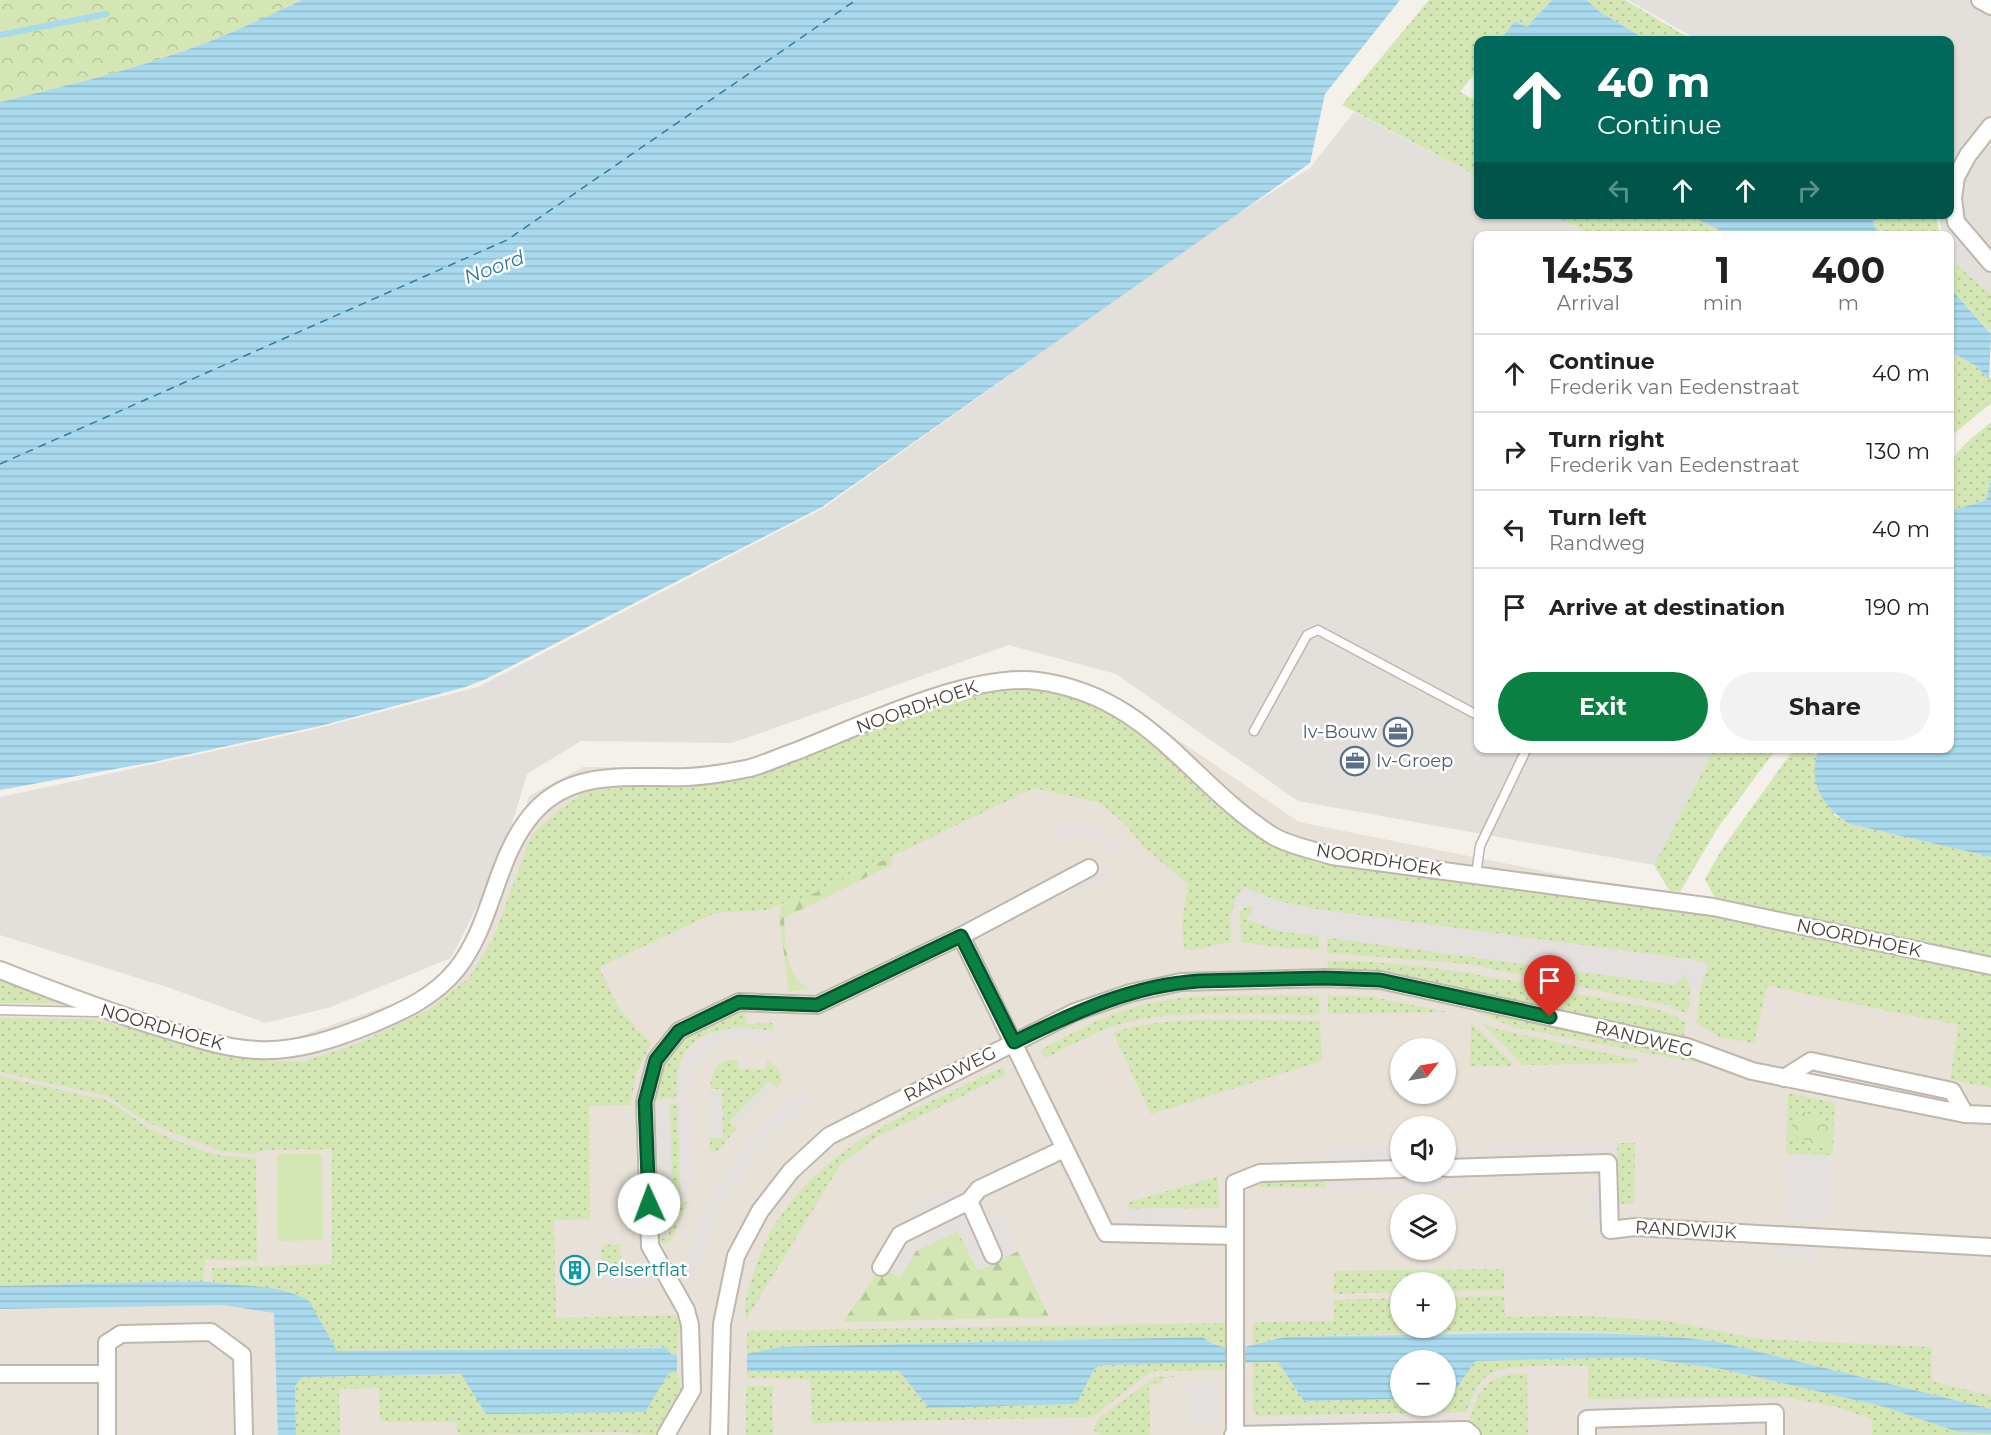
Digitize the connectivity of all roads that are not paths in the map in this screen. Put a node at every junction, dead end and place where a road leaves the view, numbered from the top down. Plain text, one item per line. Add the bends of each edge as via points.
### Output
1 (1980, 0) edge
2 (1991, 6) edge
3 (1991, 126) edge
4 (1954, 191) edge
5 (1954, 206) edge
6 (1991, 263) edge
7 (1474, 713) edge
8 (1254, 731) dead end
9 (1525, 753) edge
10 (1089, 868) dead end
11 (1476, 875) junction
12 (961, 936) junction
13 (1991, 966) edge
14 (0, 970) edge
15 (0, 1010) edge
16 (106, 1012) junction
17 (1014, 1042) junction
18 (1991, 1115) edge
19 (1064, 1149) junction
20 (1456, 1168) edge
21 (1390, 1169) edge
22 (969, 1201) junction
23 (1235, 1236) junction
24 (1991, 1247) edge
25 (993, 1255) dead end
26 (881, 1266) dead end
27 (0, 1374) edge
28 (107, 1374) junction
29 (1587, 1427) edge
30 (107, 1435) edge
31 (244, 1435) edge
32 (666, 1435) edge
33 (719, 1435) edge
34 (1234, 1435) edge
35 (1472, 1435) edge
36 (1775, 1435) edge

1 - 2 street
3 - 4 street via 1968,155 1956,177
5 - 6 street via 1956,222
7 - 8 lane via 1318,630 1307,635
9 - 11 lane via 1480,846
10 - 12 street
11 - 13 street, NOORDHOEK via 1713,907
11 - 16 street, NOORDHOEK via 1332,856 1276,838 1164,740 1100,697 1033,680 993,682 957,690 752,767 694,777 599,778 563,789 535,811 515,840 482,927 454,972 439,988 411,1006 362,1028 299,1046 259,1050 219,1046
12 - 17 street
12 - 32 street via 817,1005 739,1002 679,1031 656,1060 645,1102 650,1246 686,1310 692,1376 692,1390
14 - 16 street, NOORDHOEK
15 - 16 lane
17 - 18 street, RANDWEG via 1075,1012 1130,993 1181,982 1380,980 1687,1047 1752,1071 1784,1078 1811,1061 1952,1091 1965,1114
17 - 19 street
17 - 33 street, RANDWEG via 829,1136 791,1171 760,1211 736,1256 722,1324
19 - 22 street via 979,1189
19 - 23 street via 1106,1233
20 - 24 street, RANDWIJK via 1608,1163 1610,1230 1635,1227
21 - 23 street via 1260,1173 1235,1183
22 - 25 street
22 - 26 street via 900,1235
23 - 34 street
27 - 28 street
28 - 30 street
28 - 31 street via 107,1343 121,1334 211,1332 242,1355
29 - 36 street via 1774,1413
34 - 35 street via 1466,1430

